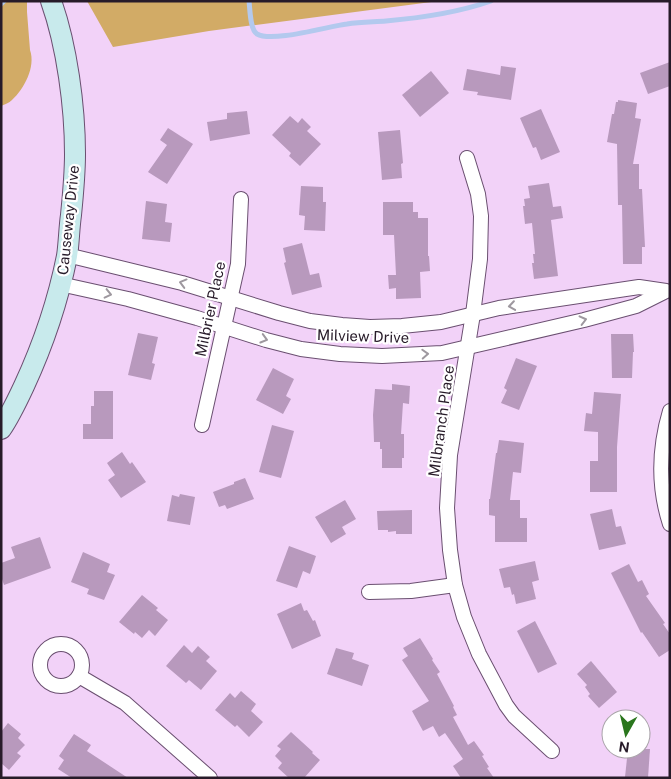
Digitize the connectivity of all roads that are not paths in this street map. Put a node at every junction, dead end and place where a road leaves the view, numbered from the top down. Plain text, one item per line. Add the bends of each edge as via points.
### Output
1 (51, 1) edge
2 (467, 158) dead end
3 (241, 199) dead end
4 (67, 255) junction
5 (60, 284) junction
6 (667, 291) edge
7 (230, 298) junction
8 (473, 314) junction
9 (224, 327) junction
10 (467, 347) junction
11 (670, 411) edge
12 (202, 425) dead end
13 (1, 430) edge
14 (670, 524) edge
15 (455, 585) junction
16 (369, 592) dead end
17 (79, 676) dead end
18 (552, 751) dead end
19 (210, 778) edge

1 - 4 street, Causeway Drive via 61,32 73,115 75,152
2 - 8 street, Milbranch Place via 481,216 480,259
3 - 7 street, Milbrier Place via 238,264
4 - 5 street, Causeway Drive
7 -> 4 street, Milview Drive
5 -> 9 street, Milview Drive via 128,299
5 - 13 street, Causeway Drive via 33,365
6 -> 8 street, Milview Drive via 639,287
10 -> 6 street, Milview Drive via 636,306
7 - 8 street, Milview Drive via 310,321 370,327 441,322
7 - 9 street, Milbrier Place
8 - 10 street, Milbranch Place
9 -> 10 street, Milview Drive via 301,349 340,354 433,354
9 - 12 street, Milbrier Place
10 - 15 street, Milbranch Place via 450,455 447,508
11 - 14 street via 661,468 662,490
15 - 16 street
15 - 18 street, Milbranch Place via 479,654 506,705
17 - 19 street via 126,703

